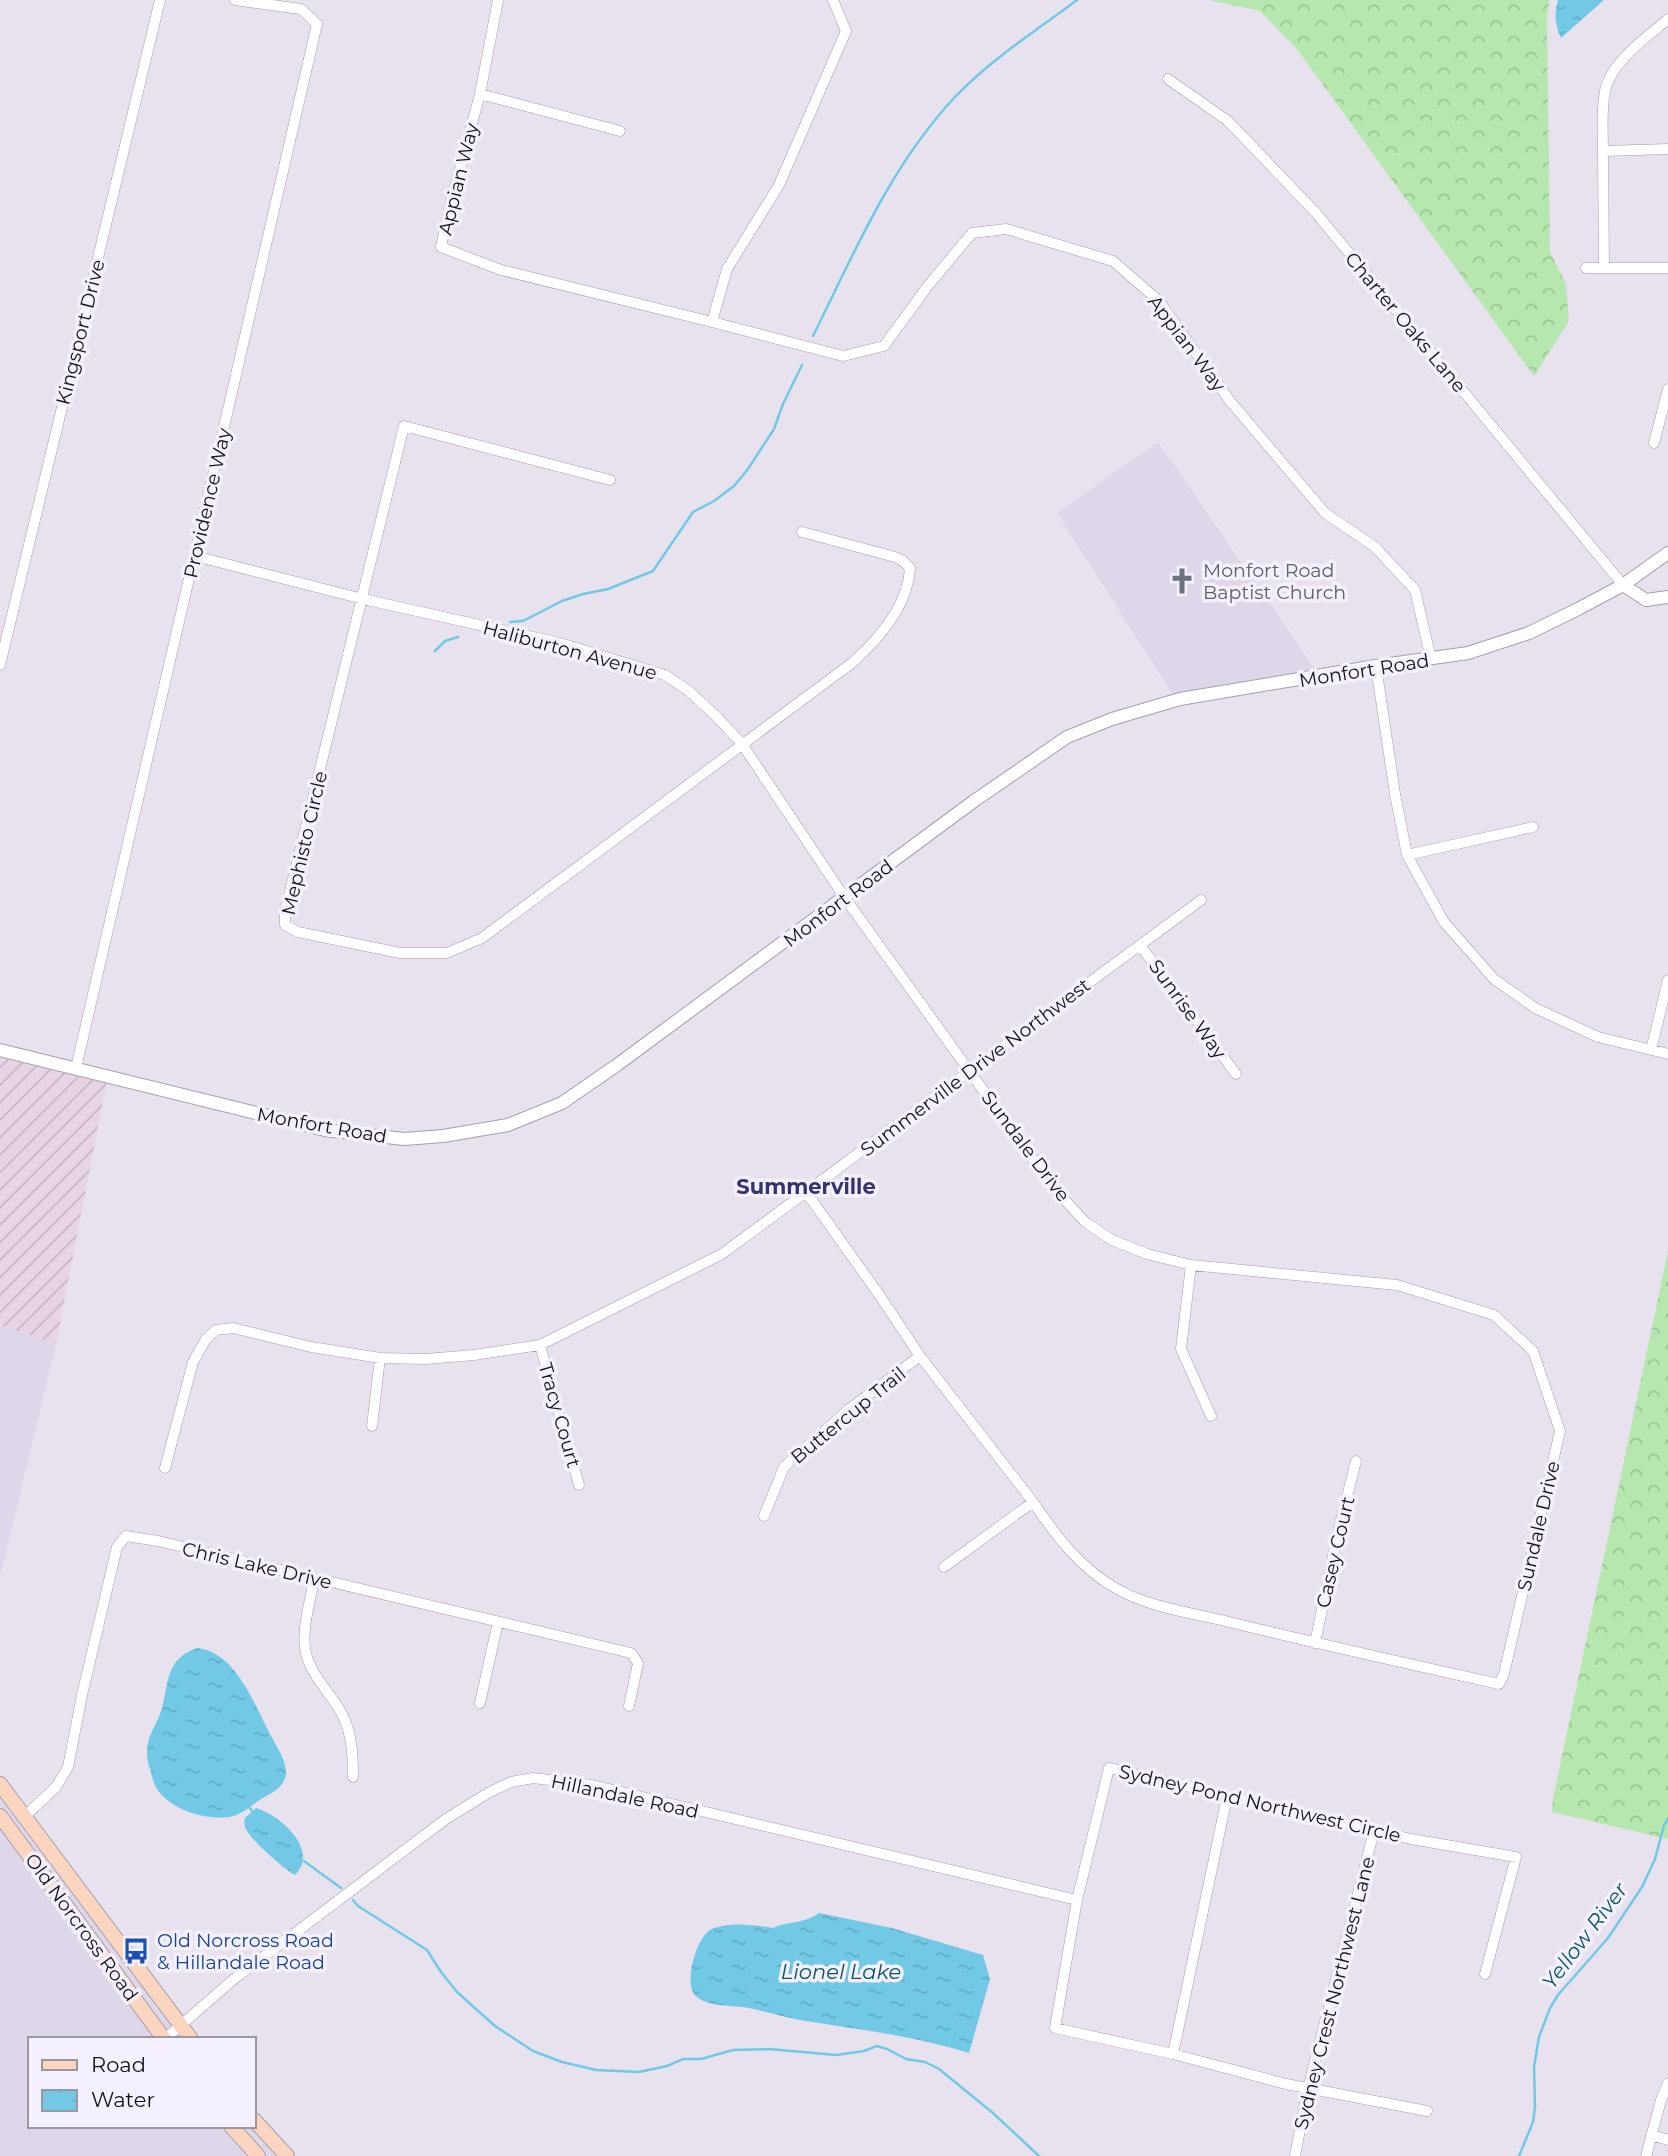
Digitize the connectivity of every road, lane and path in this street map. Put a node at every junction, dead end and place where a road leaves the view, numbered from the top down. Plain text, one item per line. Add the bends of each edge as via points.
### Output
1 (160, 0) edge
2 (235, 0) edge
3 (498, 0) edge
4 (833, 0) edge
5 (1668, 19) edge
6 (1168, 79) dead end
7 (480, 94) junction
8 (620, 131) dead end
9 (1668, 149) edge
10 (1603, 151) junction
11 (1586, 268) dead end
12 (1604, 268) junction
13 (1668, 268) edge
14 (712, 322) junction
15 (1668, 389) edge
16 (1654, 443) dead end
17 (610, 480) dead end
18 (802, 532) dead end
19 (1668, 553) edge
20 (195, 556) junction
21 (1623, 585) junction
22 (1668, 597) edge
23 (363, 599) junction
24 (1431, 659) junction
25 (0, 664) edge
26 (1376, 666) junction
27 (742, 744) junction
28 (1533, 827) dead end
29 (1407, 855) junction
30 (845, 898) junction
31 (1201, 900) dead end
32 (1140, 945) junction
33 (1668, 980) edge
34 (0, 1050) edge
35 (1651, 1050) junction
36 (1668, 1054) edge
37 (76, 1068) junction
38 (970, 1070) junction
39 (1236, 1074) dead end
40 (806, 1192) junction
41 (1191, 1265) junction
42 (540, 1345) junction
43 (920, 1356) junction
44 (380, 1358) junction
45 (1211, 1416) dead end
46 (372, 1426) dead end
47 (1356, 1461) dead end
48 (165, 1468) dead end
49 (579, 1485) dead end
50 (1033, 1502) junction
51 (764, 1516) dead end
52 (944, 1567) dead end
53 (314, 1578) junction
54 (499, 1622) junction
55 (1315, 1643) junction
56 (480, 1703) dead end
57 (629, 1706) dead end
58 (353, 1777) dead end
59 (0, 1784) edge
60 (1227, 1797) junction
61 (0, 1816) edge
62 (24, 1817) junction
63 (1374, 1831) junction
64 (1077, 1899) junction
65 (1485, 1974) dead end
66 (181, 2025) junction
67 (164, 2037) edge
68 (167, 2037) edge
69 (190, 2037) edge
70 (1172, 2054) junction
71 (1668, 2083) edge
72 (1308, 2088) junction
73 (1427, 2111) dead end
74 (256, 2122) edge
75 (233, 2128) edge
76 (1651, 2135) junction
77 (1668, 2140) edge
78 (258, 2156) edge
79 (287, 2156) edge
80 (1295, 2156) edge
81 (1646, 2156) edge

1 - 25 street, Kingsport Drive
2 - 20 street, Providence Way via 301,9 317,24
3 - 7 street, Appian Way
4 - 14 street via 846,31 779,186 727,269
5 - 10 street via 1614,67 1605,88
6 - 21 street, Charter Oaks Lane via 1228,121 1316,213
7 - 8 street
7 - 14 street, Appian Way via 441,247 501,270
9 - 10 street
10 - 12 street
11 - 12 street
12 - 13 street
14 - 24 street, Appian Way via 843,356 884,345 972,233 1006,229 1113,261 1159,301 1230,401 1325,513 1376,547 1415,590
15 - 16 street
17 - 23 street, Mephisto Circle via 404,426
18 - 27 street, Mephisto Circle via 895,556 910,568 909,578 898,607 873,645
19 - 21 street, Monfort Road
20 - 23 street, Haliburton Avenue
20 - 37 street, Providence Way
21 - 22 street via 1646,600
21 - 24 street, Monfort Road via 1529,633 1468,653
23 - 27 street, Haliburton Avenue via 560,643 665,675 699,700
23 - 27 street, Mephisto Circle via 285,912 285,925 298,932 400,953 447,953 482,938
24 - 26 street, Monfort Road
26 - 29 street
26 - 30 street, Monfort Road via 1180,699 1067,737
27 - 30 street, Haliburton Avenue
28 - 29 street
29 - 35 street via 1444,922 1494,979 1535,1008 1598,1037
30 - 37 street, Monfort Road via 562,1103 508,1125 404,1139 325,1130
30 - 38 street, Sundale Drive
31 - 32 street, Summerville Drive Northwest
32 - 38 street, Summerville Drive Northwest
32 - 39 street, Sunrise Way
33 - 35 street
34 - 37 street, Monfort Road
35 - 36 street
38 - 40 street, Summerville Drive Northwest
38 - 41 street, Sundale Drive via 1053,1188 1085,1222 1112,1240
40 - 42 street, Summerville Drive Northwest via 722,1254
40 - 43 street, Sundale Drive
41 - 45 street via 1181,1349
41 - 55 street, Sundale Drive via 1397,1285 1493,1315 1533,1351 1560,1431 1499,1684
42 - 44 street, Summerville Drive Northwest via 426,1359
42 - 49 street, Tracy Court
43 - 50 street, Sundale Drive
43 - 51 street, Buttercup Trail via 848,1410 784,1467
44 - 46 street
44 - 48 street, Summerville Drive Northwest via 233,1328 216,1331 193,1362
47 - 55 street, Casey Court
50 - 52 street
50 - 55 street, Sundale Drive via 1074,1555 1118,1590 1143,1601
53 - 54 street, Chris Lake Drive
53 - 58 street via 305,1648 311,1667 348,1729
53 - 62 street, Chris Lake Drive via 126,1536 117,1547 68,1768 56,1787
54 - 56 street
54 - 57 street, Chris Lake Drive via 631,1653 638,1664
59 - 62 main road, Old Norcross Road
60 - 63 street, Sydney Pond Northwest Circle
60 - 64 street, Sydney Pond Northwest Circle via 1109,1768
60 - 70 street
61 - 67 main road, Old Norcross Road
62 - 66 main road, Old Norcross Road
63 - 65 street, Sydney Pond Northwest Circle via 1516,1857
63 - 72 street, Sydney Crest Northwest Lane
64 - 66 street, Hillandale Road via 602,1788 533,1778 511,1782 446,1819 234,1979
64 - 70 street, Sydney Pond Northwest Circle via 1055,2028
66 - 68 street, Hillandale Road
66 - 69 main road, Old Norcross Road
70 - 72 street, Sydney Pond Northwest Circle
71 - 76 street
72 - 73 street, Sydney Pond Northwest Circle
72 - 80 street, Sydney Crest Northwest Lane
74 - 79 main road
75 - 78 main road
76 - 77 street
76 - 81 street

